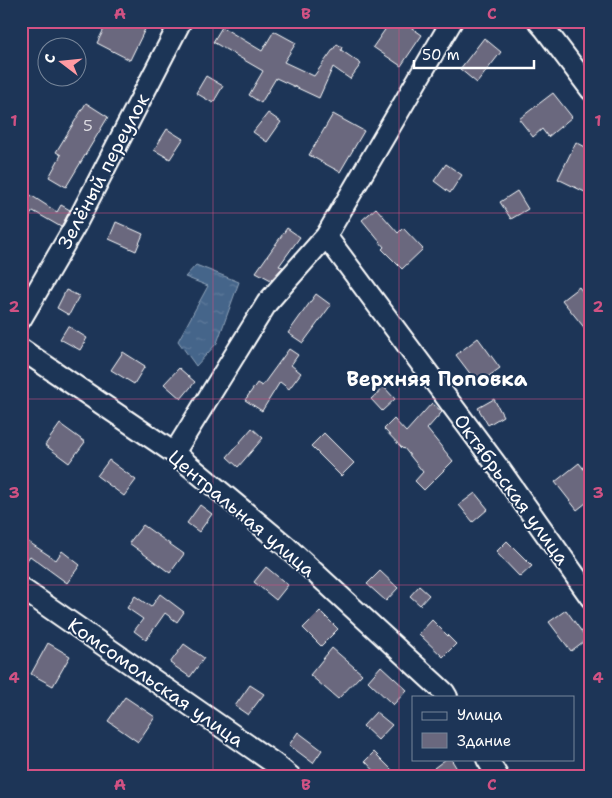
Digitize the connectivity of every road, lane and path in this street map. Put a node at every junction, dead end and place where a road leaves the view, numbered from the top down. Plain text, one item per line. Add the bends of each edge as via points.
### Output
1 (181, 21) edge
2 (452, 21) edge
3 (538, 21) edge
4 (591, 90) edge
5 (326, 236) junction
6 (21, 319) edge
7 (21, 349) edge
8 (174, 454) junction
9 (21, 588) edge
10 (591, 598) edge
11 (446, 696) edge
12 (488, 760) edge
13 (291, 777) edge
14 (498, 777) edge

1 - 6 street, Зелёный переулок via 75,226
2 - 5 street
3 - 4 street
5 - 8 street via 267,303
5 - 10 street, Октябрьская улица
7 - 8 street, Центральная улица
8 - 11 street, Центральная улица via 286,547
9 - 13 street, Комсомольская улица
12 - 14 street

